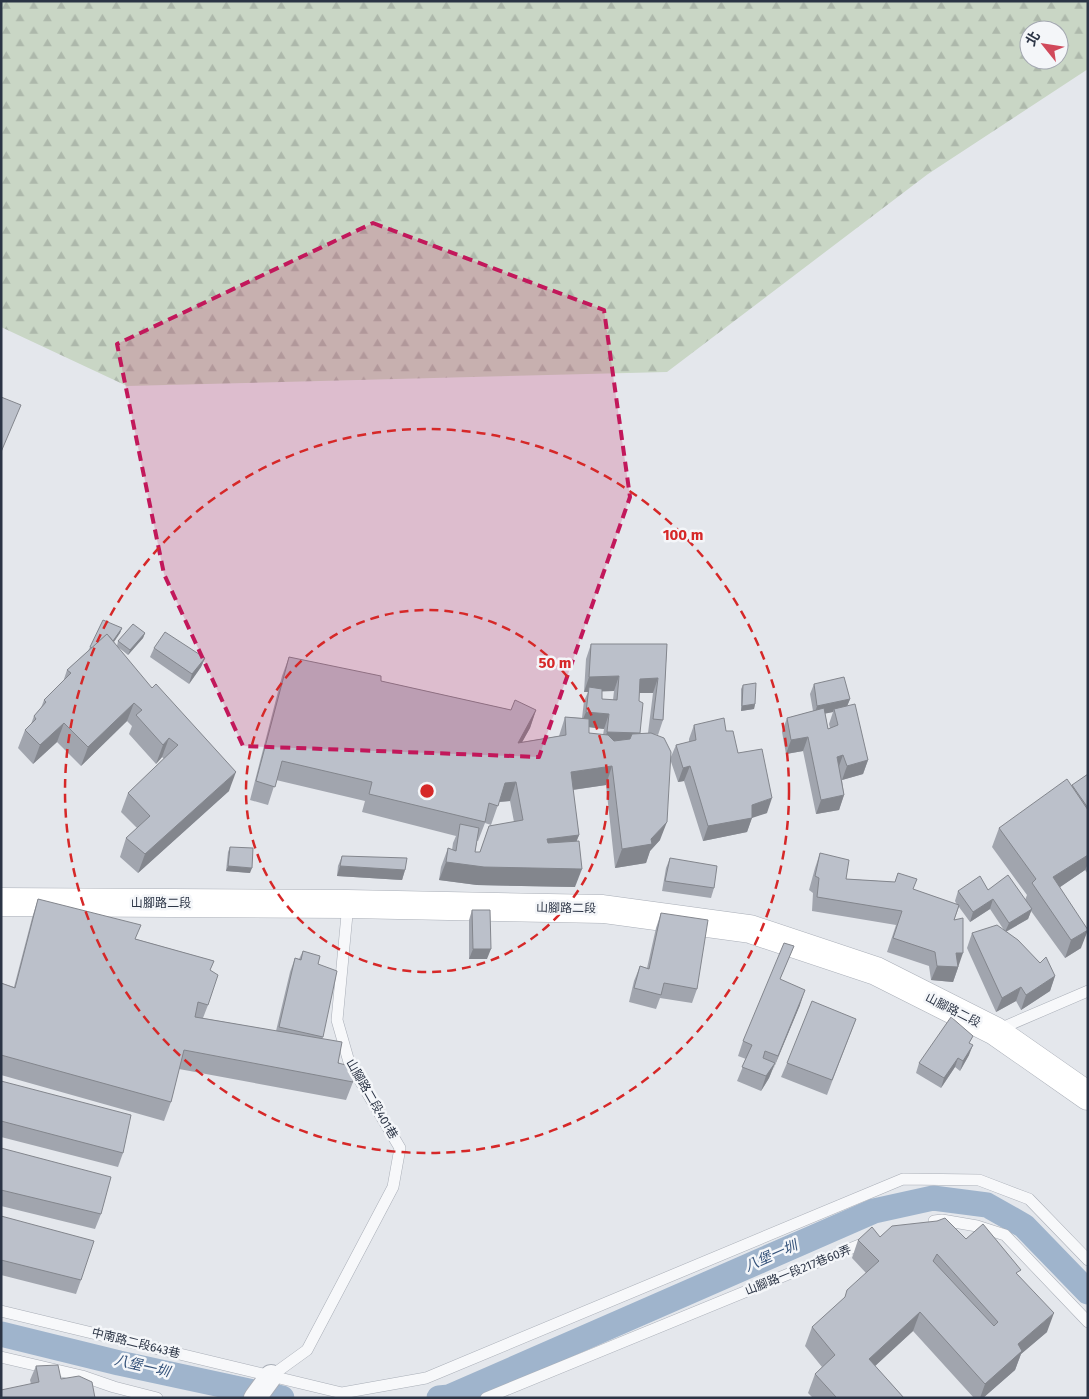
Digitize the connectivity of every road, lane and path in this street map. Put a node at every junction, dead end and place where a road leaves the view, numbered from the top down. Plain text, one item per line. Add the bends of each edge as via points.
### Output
1 (1, 902) edge
2 (348, 904) junction
3 (1088, 991) edge
4 (994, 1031) junction
5 (1088, 1096) edge
6 (925, 1222) edge
7 (883, 1235) edge
8 (1088, 1260) edge
9 (1, 1311) edge
10 (1088, 1322) edge
11 (1, 1357) edge
12 (271, 1376) junction
13 (157, 1398) edge
14 (255, 1398) edge
15 (486, 1398) edge

1 - 2 main road, 山腳路二段
2 - 4 main road, 山腳路二段 via 603,908 750,929 876,971
2 - 12 lane, 山腳路二段401巷 via 337,1020 349,1062 400,1148 393,1187 307,1350
3 - 4 lane
4 - 5 main road, 山腳路二段
6 - 10 lane via 942,1220 977,1226 1006,1236
7 - 15 lane, 山腳路一段217巷60弄
8 - 12 lane, 中南路二段643巷 via 1029,1199 979,1180 903,1179 426,1378 342,1393
9 - 12 lane, 中南路二段643巷
11 - 13 lane
12 - 14 street

